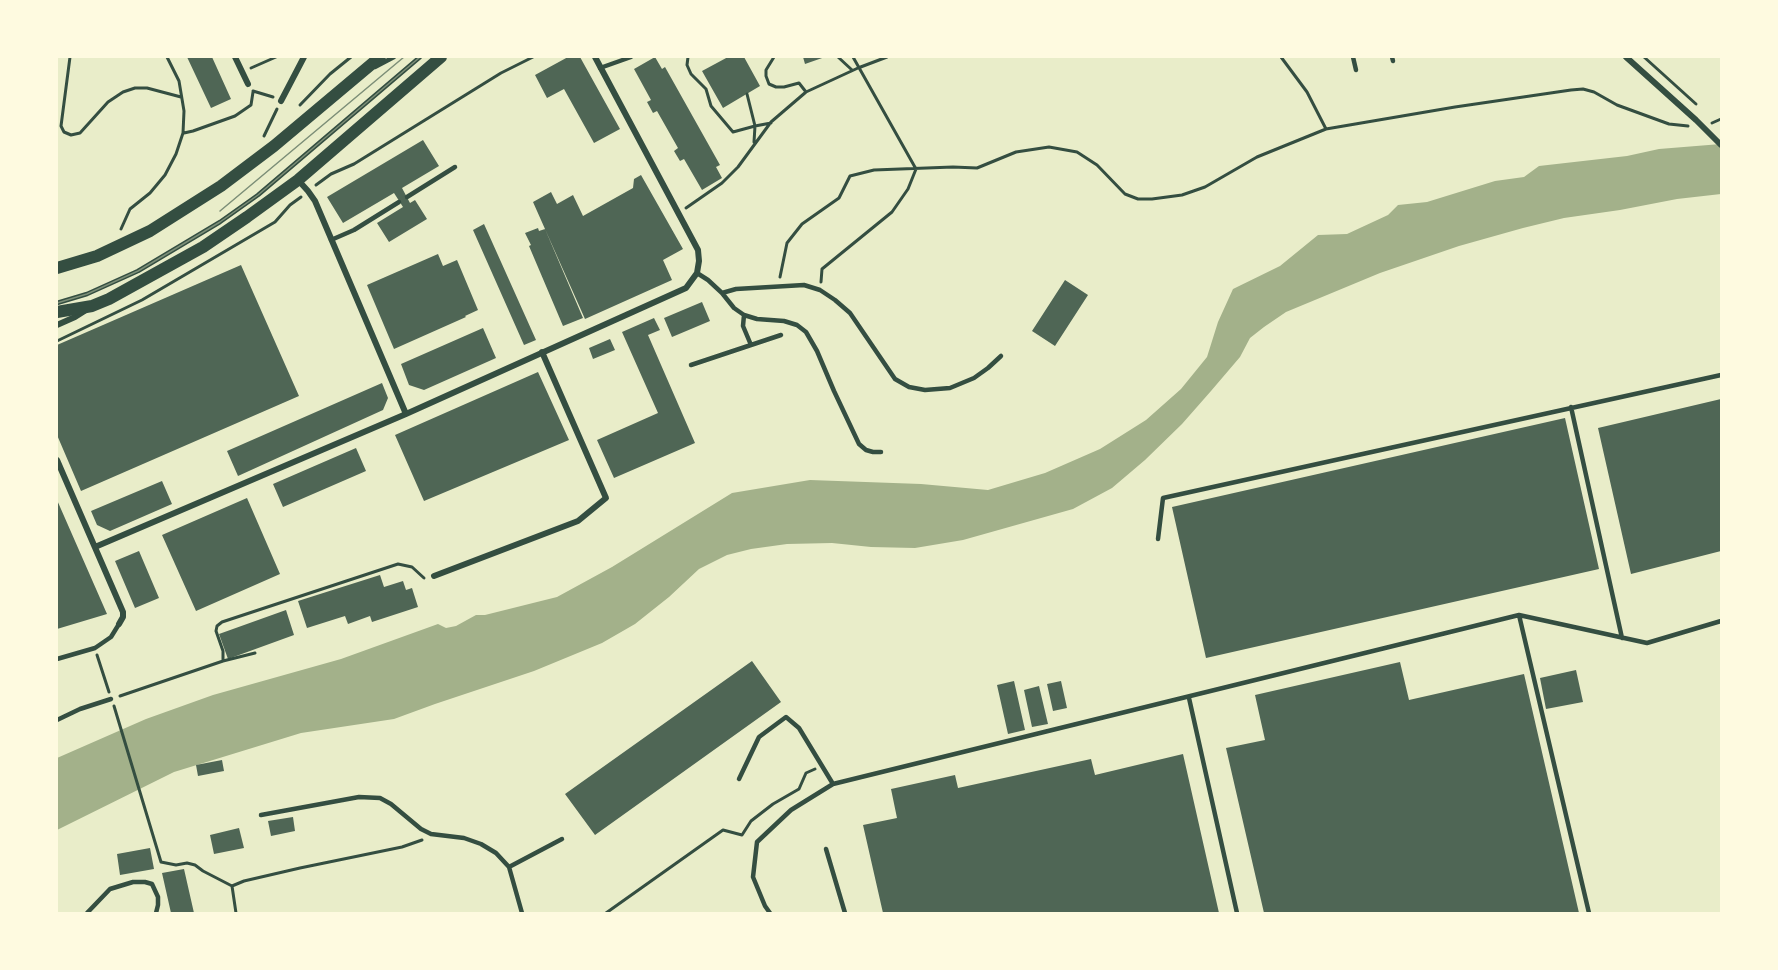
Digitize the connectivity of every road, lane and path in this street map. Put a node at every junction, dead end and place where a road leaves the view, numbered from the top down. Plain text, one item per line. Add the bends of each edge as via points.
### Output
1 (70, 57) edge
2 (167, 57) edge
3 (235, 57) edge
4 (276, 57) edge
5 (304, 57) edge
6 (351, 57) edge
7 (380, 57) edge
8 (394, 57) edge
9 (420, 57) edge
10 (441, 57) edge
11 (533, 57) edge
12 (595, 57) edge
13 (631, 57) edge
14 (688, 57) edge
15 (774, 57) edge
16 (838, 57) edge
17 (853, 57) edge
18 (887, 57) edge
19 (1281, 57) edge
20 (1353, 57) edge
21 (1626, 57) edge
22 (1644, 57) edge
23 (600, 68) junction
24 (858, 68) junction
25 (246, 70) dead end
26 (853, 70) junction
27 (1356, 70) dead end
28 (349, 82) junction
29 (248, 84) joint
30 (1678, 87) dead end
31 (253, 91) junction
32 (806, 92) junction
33 (747, 94) dead end
34 (181, 97) junction
35 (278, 99) junction
36 (296, 108) dead end
37 (771, 122) junction
38 (755, 126) junction
39 (1692, 126) dead end
40 (275, 128) dead end
41 (1326, 129) junction
42 (183, 133) junction
43 (754, 143) junction
44 (1721, 145) edge
45 (455, 167) dead end
46 (916, 168) junction
47 (298, 180) junction
48 (308, 191) junction
49 (407, 197) dead end
50 (399, 202) dead end
51 (677, 213) junction
52 (120, 233) dead end
53 (331, 240) junction
54 (57, 268) edge
55 (697, 273) junction
56 (778, 286) junction
57 (820, 290) junction
58 (722, 292) junction
59 (57, 303) edge
60 (92, 306) junction
61 (57, 312) edge
62 (744, 315) junction
63 (57, 325) edge
64 (781, 335) dead end
65 (751, 345) junction
66 (542, 351) junction
67 (1002, 356) dead end
68 (692, 365) dead end
69 (1721, 375) edge
70 (1571, 407) junction
71 (406, 414) junction
72 (881, 452) dead end
73 (57, 460) edge
74 (1158, 539) dead end
75 (94, 547) junction
76 (434, 576) joint
77 (1519, 615) junction
78 (1721, 621) edge
79 (119, 624) joint
80 (1622, 638) junction
81 (95, 648) junction
82 (255, 653) dead end
83 (57, 659) edge
84 (223, 661) junction
85 (1189, 698) junction
86 (111, 699) junction
87 (57, 720) edge
88 (821, 765) junction
89 (739, 779) dead end
90 (833, 784) junction
91 (261, 815) dead end
92 (431, 834) junction
93 (562, 838) dead end
94 (826, 849) dead end
95 (509, 867) junction
96 (232, 886) junction
97 (87, 913) edge
98 (156, 913) edge
99 (236, 913) edge
100 (522, 913) edge
101 (606, 913) edge
102 (770, 913) edge
103 (845, 913) edge
104 (1237, 913) edge
105 (1589, 913) edge

1 - 34 path via 61,126 71,135 80,133 108,102 123,92 147,88
2 - 34 path
3 - 29 street
4 - 25 path
5 - 35 street
6 - 36 path
7 - 28 main road
8 - 28 lane
9 - 59 lane via 258,195 220,222 138,271
10 - 47 main road
11 - 48 path
12 - 23 street
13 - 23 lane
14 - 38 path via 691,74 706,89 711,106 734,132
15 - 32 path via 766,70 769,84 784,87 800,83
16 - 26 path
17 - 24 path
18 - 24 path
19 - 41 path
20 - 27 lane
21 - 44 street
22 - 30 path
23 - 51 street
24 - 26 path
24 - 46 path
26 - 32 path
28 - 54 main road via 221,186 150,231 97,256
29 - 31 path
31 - 35 path
31 - 42 path via 250,105 234,116
32 - 37 path
33 - 38 path
34 - 42 path
35 - 40 path via 262,140
37 - 38 path
37 - 43 path
38 - 43 path
39 - 41 path via 1669,124 1583,89
41 - 46 path via 1257,157 1205,187 1152,199 1125,194 1077,152 1049,147 1016,152 977,168
42 - 52 path via 165,175 130,209
43 - 51 path via 722,183
45 - 49 lane
46 - 56 path via 874,170 850,177 839,198 802,224 787,243
46 - 57 path via 908,189 892,212 822,269
47 - 48 street
47 - 60 main road via 202,247
48 - 53 street
50 - 53 lane
51 - 55 street via 698,250
53 - 71 street
55 - 58 lane
55 - 66 street via 686,288
56 - 57 lane via 804,285
56 - 58 lane
57 - 67 lane via 850,313 895,379 909,387 950,388 974,378
58 - 62 lane
60 - 61 main road
60 - 63 street
62 - 65 lane via 743,326
62 - 72 lane via 784,321 806,332 859,444 866,450
64 - 65 lane
65 - 68 lane
66 - 71 street
66 - 76 street via 606,498 578,521
69 - 70 lane
70 - 74 lane via 1162,498
70 - 80 lane
71 - 75 street
73 - 75 street
75 - 79 street via 123,612
76 - 84 path via 422,577 412,567 398,564 222,622 216,631
77 - 80 lane
77 - 85 lane
77 - 105 lane
78 - 80 lane via 1647,643
79 - 81 lane via 111,637
81 - 83 lane
81 - 86 path
82 - 84 path
84 - 86 path
85 - 90 lane
85 - 104 lane
86 - 87 lane
86 - 96 path via 161,862 195,865
88 - 89 lane via 799,728 786,717 759,737
88 - 90 lane
88 - 101 path via 806,773 799,789 751,821 742,834 723,830
90 - 102 lane via 791,810 757,842 753,877
91 - 92 lane via 370,796 391,804
92 - 95 lane via 481,844
92 - 96 path via 402,847
93 - 95 lane
94 - 103 lane
95 - 100 lane
96 - 99 path
97 - 98 lane via 111,889 145,882 152,884 158,897

